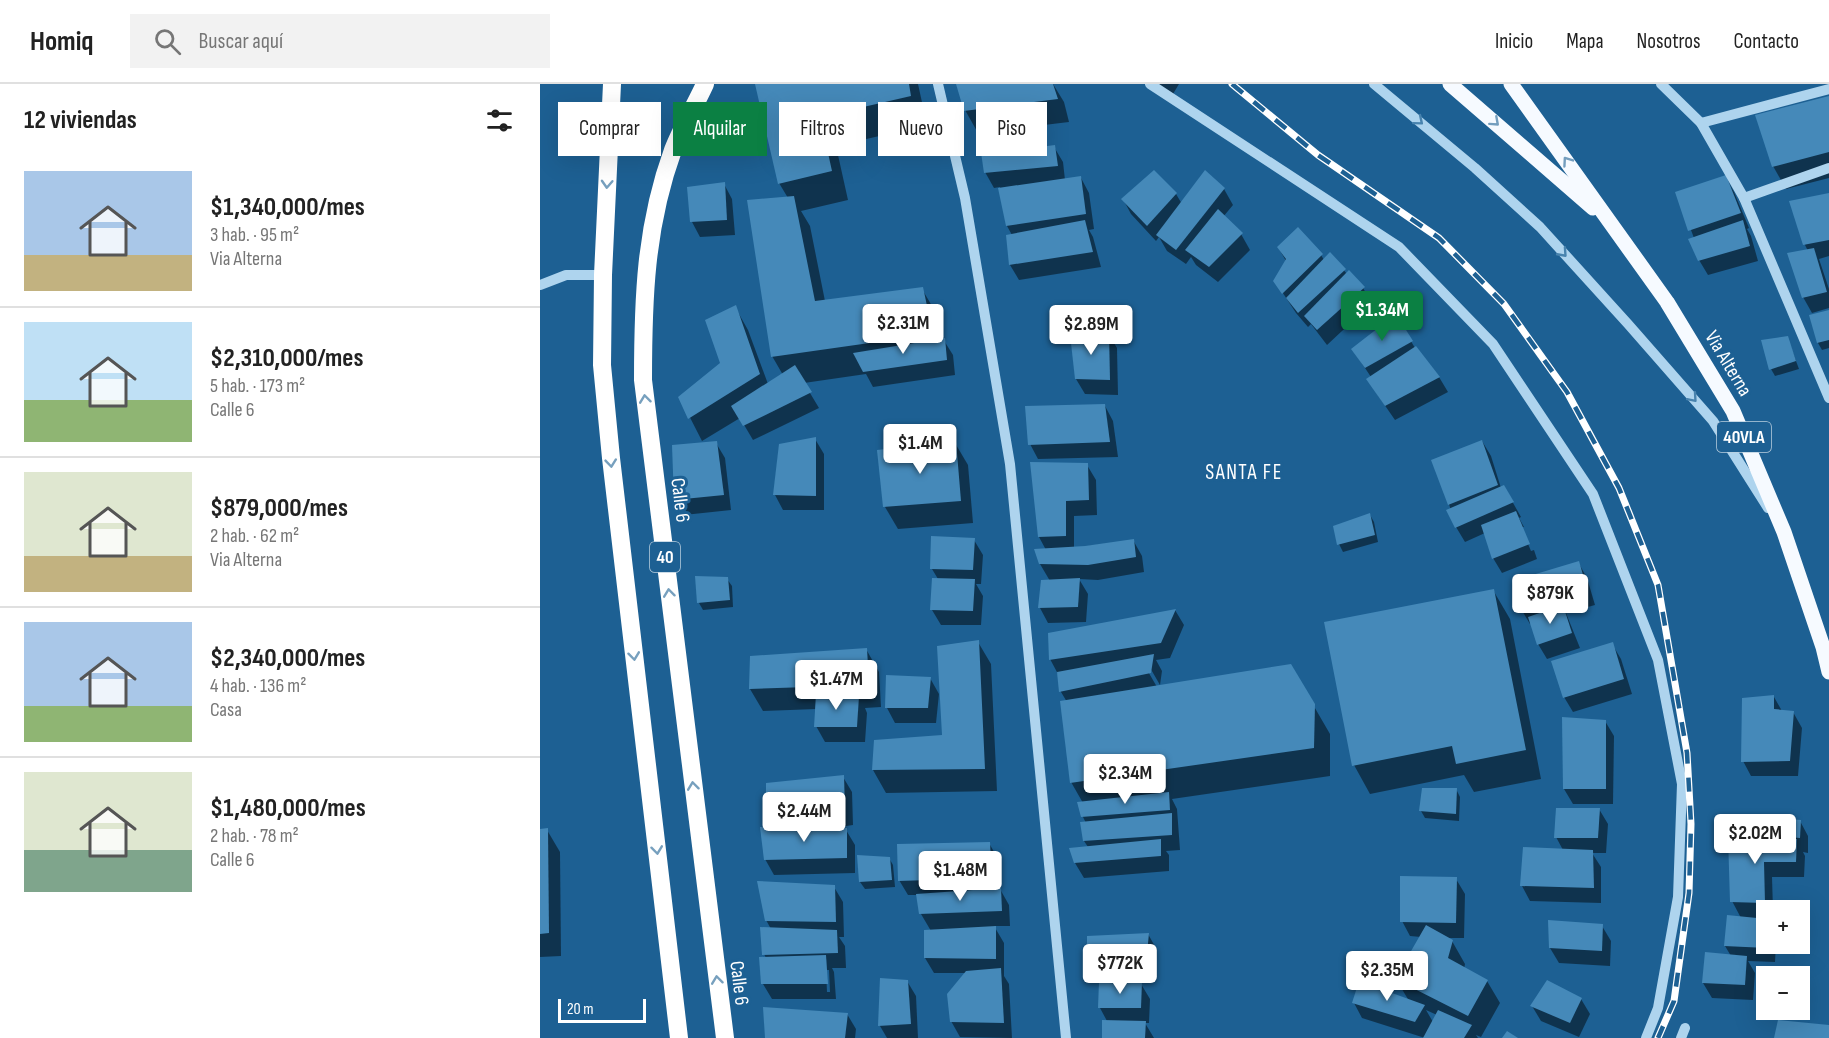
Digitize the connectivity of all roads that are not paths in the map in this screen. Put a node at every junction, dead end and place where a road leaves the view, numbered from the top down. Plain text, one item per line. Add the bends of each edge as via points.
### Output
1 (612, 84) edge
2 (705, 84) edge
3 (938, 84) edge
4 (1150, 84) edge
5 (1374, 84) edge
6 (1450, 84) edge
7 (1512, 84) edge
8 (1661, 84) edge
9 (1829, 89) edge
10 (1701, 123) junction
11 (1829, 168) edge
12 (1744, 198) junction
13 (1613, 226) junction
14 (603, 275) junction
15 (540, 285) edge
16 (1829, 398) edge
17 (1784, 532) junction
18 (1829, 672) edge
19 (679, 1038) edge
20 (725, 1038) edge
21 (1066, 1038) edge
22 (1646, 1038) edge

1 -> 14 highway, 40
20 -> 2 highway, Calle 6 / 40 via 643,380 643,298 652,224 674,149
3 - 21 street via 964,198 1010,464
4 - 22 street via 1400,247 1493,344 1593,494 1658,660 1682,783 1678,897 1659,1008
5 -> 17 street via 1540,228 1628,324 1713,421
6 -> 13 main road, Via Alterna / 40VLA
13 -> 7 main road, Via Alterna / 40VLA
8 - 10 street
9 - 10 street
10 - 12 street
11 - 12 street
12 - 16 street
13 - 17 main road, Via Alterna / 40VLA via 1667,302 1733,411
14 - 15 street via 566,275
14 -> 19 highway, 40 via 602,365 610,458
17 - 18 main road, Via Alterna / 40VLA

